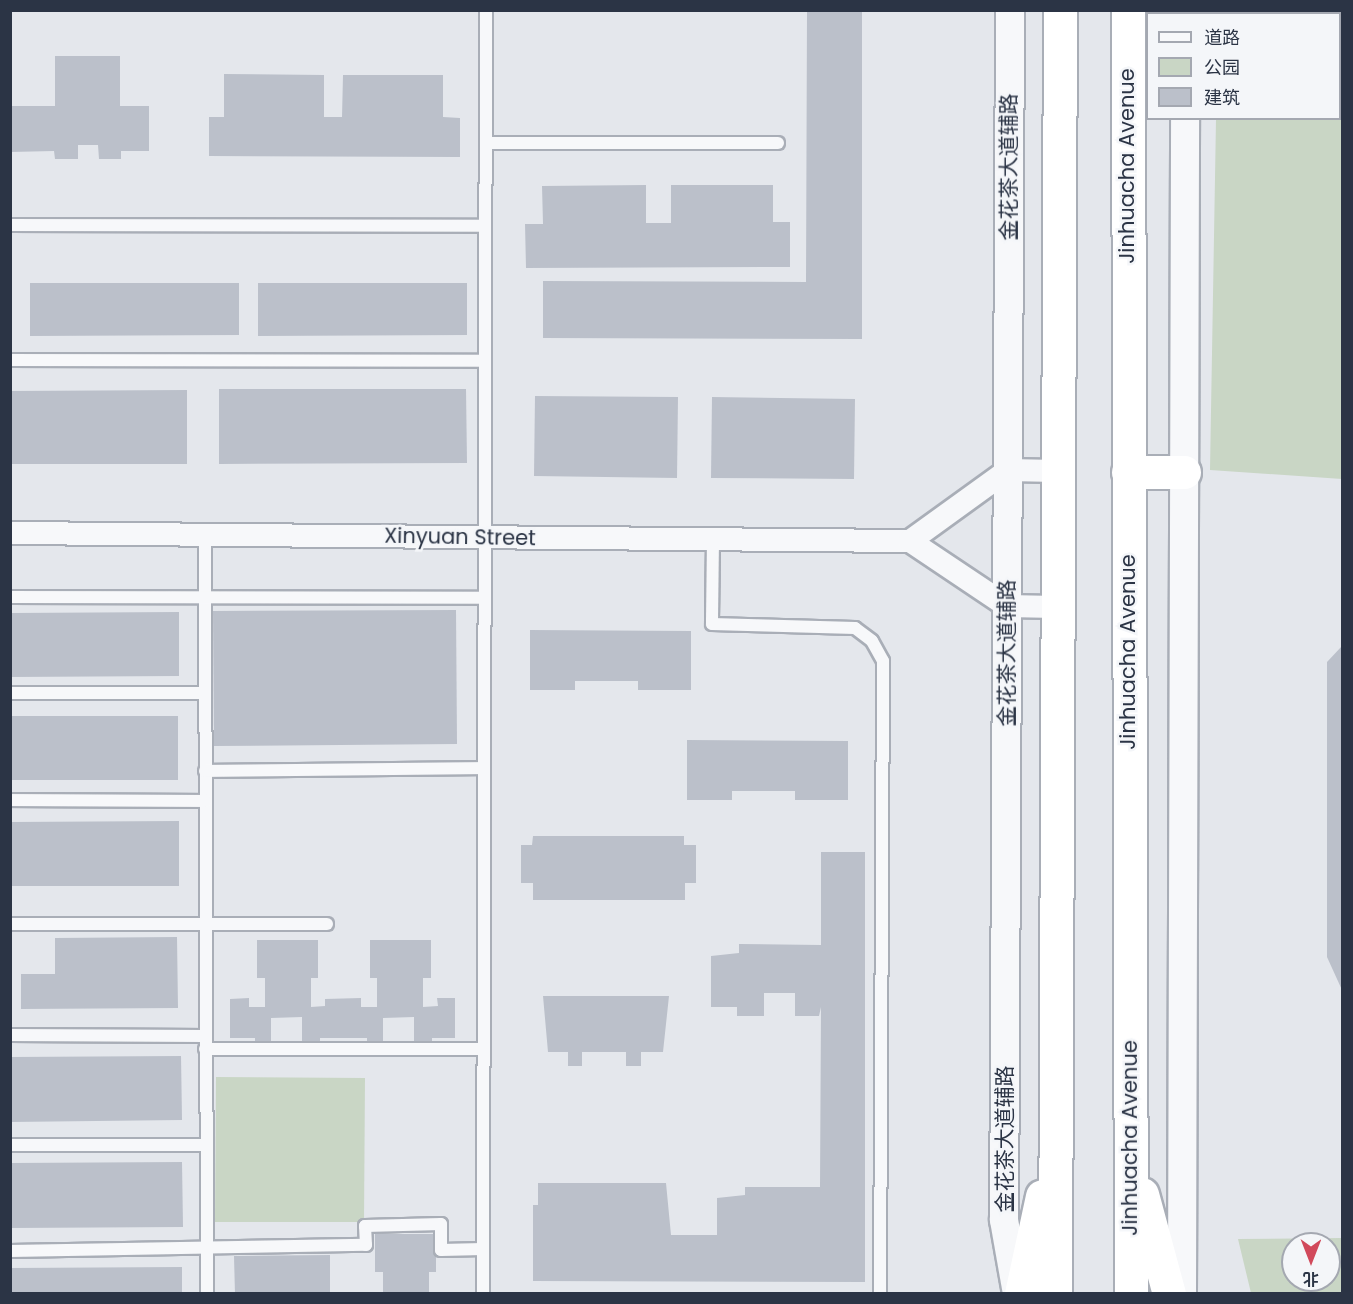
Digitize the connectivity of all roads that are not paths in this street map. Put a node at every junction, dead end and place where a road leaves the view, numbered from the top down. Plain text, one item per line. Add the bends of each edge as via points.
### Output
1 (486, 10) edge
2 (1010, 10) edge
3 (1060, 10) edge
4 (1128, 10) edge
5 (1137, 47) edge
6 (1185, 120) edge
7 (486, 143) junction
8 (778, 143) dead end
9 (10, 225) edge
10 (485, 226) junction
11 (10, 360) edge
12 (485, 361) junction
13 (1008, 470) junction
14 (1057, 471) junction
15 (1128, 472) junction
16 (1184, 472) junction
17 (10, 533) edge
18 (205, 535) junction
19 (485, 537) junction
20 (713, 539) junction
21 (910, 541) junction
22 (10, 597) edge
23 (205, 597) junction
24 (485, 598) junction
25 (1007, 606) junction
26 (1056, 607) junction
27 (10, 693) edge
28 (205, 693) junction
29 (484, 768) junction
30 (206, 771) junction
31 (10, 801) edge
32 (206, 801) junction
33 (10, 924) edge
34 (206, 924) junction
35 (327, 924) dead end
36 (10, 1035) edge
37 (206, 1036) junction
38 (206, 1049) junction
39 (484, 1049) junction
40 (1056, 1129) junction
41 (10, 1145) edge
42 (206, 1145) junction
43 (1130, 1151) junction
44 (206, 1248) junction
45 (483, 1249) junction
46 (10, 1251) edge
47 (207, 1293) edge
48 (483, 1293) edge
49 (880, 1293) edge
50 (1019, 1293) edge
51 (1055, 1293) edge
52 (1131, 1293) edge
53 (1169, 1293) edge
54 (1182, 1293) edge

1 - 7 lane
2 - 13 street, 金花茶大道辅路
3 - 14 highway
4 - 5 highway, Jinhuacha Avenue
5 - 15 highway, Jinhuacha Avenue
6 - 16 street
7 - 8 lane
7 - 10 lane
9 - 10 lane
10 - 12 lane
11 - 12 lane
12 - 19 lane
13 - 14 street
13 - 21 street
13 - 25 street, 金花茶大道辅路
14 - 26 highway
15 - 16 highway
15 - 43 highway, Jinhuacha Avenue
16 - 54 street
17 - 18 street, Xinyuan Street
18 - 19 street, Xinyuan Street
18 - 23 lane
19 - 20 street, Xinyuan Street
19 - 24 lane
20 - 21 street, Xinyuan Street
20 - 49 lane via 712,624 855,628 872,641 883,661
21 - 25 street
22 - 23 lane
23 - 24 lane
23 - 28 lane
24 - 29 lane
25 - 26 street
25 - 50 street, 金花茶大道辅路 via 1005,1220
26 - 40 highway
27 - 28 lane
28 - 30 lane
29 - 30 lane
29 - 39 lane
30 - 32 lane
31 - 32 lane
32 - 34 lane
33 - 34 lane
34 - 35 lane
34 - 37 lane
36 - 37 lane
37 - 38 lane
38 - 39 lane
38 - 42 lane
39 - 45 lane
40 - 50 highway
40 - 51 highway
41 - 42 lane
42 - 44 lane
43 - 52 highway, Jinhuacha Avenue
43 - 53 highway
44 - 45 lane via 366,1245 365,1226 441,1224 441,1250
44 - 46 lane
44 - 47 lane
45 - 48 lane

